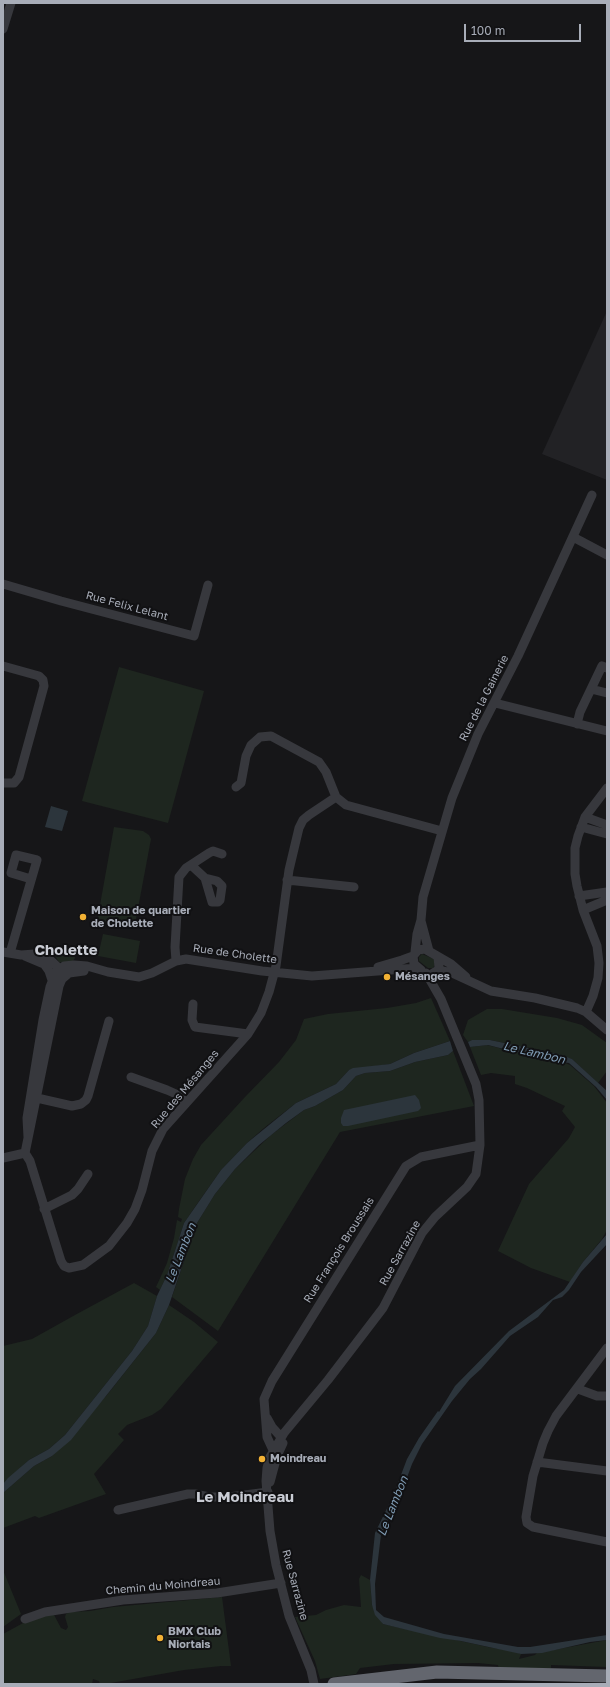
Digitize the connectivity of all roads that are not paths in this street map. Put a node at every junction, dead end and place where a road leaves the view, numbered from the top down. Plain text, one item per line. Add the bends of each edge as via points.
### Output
1 (11, 3) edge
2 (3, 29) edge
3 (592, 495) dead end
4 (573, 537) junction
5 (607, 555) edge
6 (3, 584) edge
7 (208, 584) dead end
8 (3, 666) edge
9 (607, 668) edge
10 (591, 689) junction
11 (607, 693) edge
12 (495, 703) junction
13 (577, 724) junction
14 (607, 731) edge
15 (3, 782) edge
16 (236, 787) dead end
17 (607, 788) edge
18 (336, 798) junction
19 (586, 817) junction
20 (607, 825) edge
21 (581, 827) junction
22 (442, 831) junction
23 (607, 834) edge
24 (222, 854) dead end
25 (191, 865) junction
26 (206, 878) dead end
27 (31, 879) dead end
28 (287, 880) junction
29 (354, 887) dead end
30 (607, 892) edge
31 (579, 896) junction
32 (607, 900) edge
33 (584, 910) junction
34 (421, 920) junction
35 (429, 951) junction
36 (7, 953) edge
37 (414, 954) junction
38 (438, 957) junction
39 (176, 961) junction
40 (421, 970) junction
41 (438, 971) junction
42 (275, 972) junction
43 (362, 972) junction
44 (57, 973) junction
45 (471, 982) junction
46 (441, 999) junction
47 (193, 1004) dead end
48 (586, 1012) junction
49 (109, 1021) dead end
50 (607, 1030) edge
51 (248, 1034) junction
52 (131, 1077) dead end
53 (37, 1098) junction
54 (186, 1102) junction
55 (28, 1137) junction
56 (480, 1145) junction
57 (25, 1154) junction
58 (3, 1158) edge
59 (88, 1174) dead end
60 (44, 1209) junction
61 (607, 1348) edge
62 (578, 1389) junction
63 (607, 1396) edge
64 (266, 1416) junction
65 (279, 1445) junction
66 (537, 1462) junction
67 (607, 1471) edge
68 (268, 1491) junction
69 (118, 1510) dead end
70 (607, 1542) edge
71 (281, 1583) junction
72 (25, 1619) dead end
73 (607, 1676) edge
74 (314, 1684) edge
75 (334, 1684) edge
76 (358, 1684) edge
77 (528, 1684) edge

1 - 2 street
3 - 4 street, Rue de la Gainerie
4 - 5 street
4 - 12 street, Rue de la Gainerie
6 - 7 street, Rue Felix Lelant via 194,636
8 - 15 street via 39,676 44,686 19,777 14,783
9 - 10 street via 602,666
10 - 11 street
10 - 13 street
12 - 13 street
12 - 22 street, Rue de la Gainerie via 478,734 452,798
13 - 14 street
16 - 18 street via 241,783 246,756 251,745 260,737 270,736 320,762
17 - 19 street
18 - 22 street via 352,807
18 - 28 street, Rue des Mésanges via 309,815 300,824
19 - 20 street
19 - 21 street
21 - 23 street
21 - 31 street via 575,860
22 - 34 street, Rue de la Gainerie via 423,897
24 - 25 street via 213,851
25 - 26 street
25 - 39 street via 180,877
27 - 36 street
28 - 29 street
28 - 42 street, Rue des Mésanges
30 - 31 street
31 - 33 street
32 - 33 street
33 - 48 street via 597,946 599,963 596,984
34 - 35 street, Rue de la Gainerie
34 - 37 street, Rue de la Gainerie
35 - 37 street via 421,949
35 - 38 street
36 - 44 street via 40,962
37 - 40 street via 414,964
37 - 43 street, Rue de Cholette
38 - 41 street
38 - 45 street via 451,964
39 - 42 street, Rue de Cholette via 195,960
39 - 44 street, Rue de Cholette via 146,976 80,970
40 - 41 street
40 - 43 street, Rue de Cholette
40 - 46 street, Rue Sarrazine
41 - 45 street
41 - 46 street, Rue Sarrazine
42 - 43 street, Rue de Cholette via 312,976
42 - 51 street, Rue des Mésanges via 265,1005
44 - 53 street via 59,986
44 - 55 street via 43,1020 27,1118
45 - 48 street via 491,991 569,1005
46 - 56 street, Rue Sarrazine via 476,1084
47 - 51 street via 192,1020 195,1028
48 - 50 street
49 - 53 street via 86,1100 72,1106
51 - 54 street, Rue des Mésanges
52 - 54 street via 176,1094
53 - 55 street
54 - 60 street, Rue des Mésanges via 163,1129 152,1151 135,1210 114,1240 94,1258 76,1267 64,1266 57,1254
55 - 57 street
56 - 64 street, Rue François Broussais via 421,1157 406,1166 272,1381 264,1399
56 - 65 street, Rue Sarrazine via 476,1174 467,1187 434,1217 422,1233 383,1308
57 - 58 street
57 - 60 street, Rue des Mésanges via 30,1161
59 - 60 street via 72,1195
61 - 62 street
62 - 63 street via 597,1396
62 - 66 street via 556,1416
64 - 65 street
64 - 65 street, Rue François Broussais via 267,1437
65 - 68 street, Rue Sarrazine
66 - 67 street
66 - 70 street via 527,1523 533,1527
68 - 69 street via 229,1497 188,1494
68 - 71 street, Rue Sarrazine via 272,1548
71 - 72 street, Chemin du Moindreau via 217,1593 123,1600 45,1612
71 - 74 street, Rue Sarrazine via 289,1616
73 - 75 highway via 437,1672
76 - 77 highway via 461,1679

